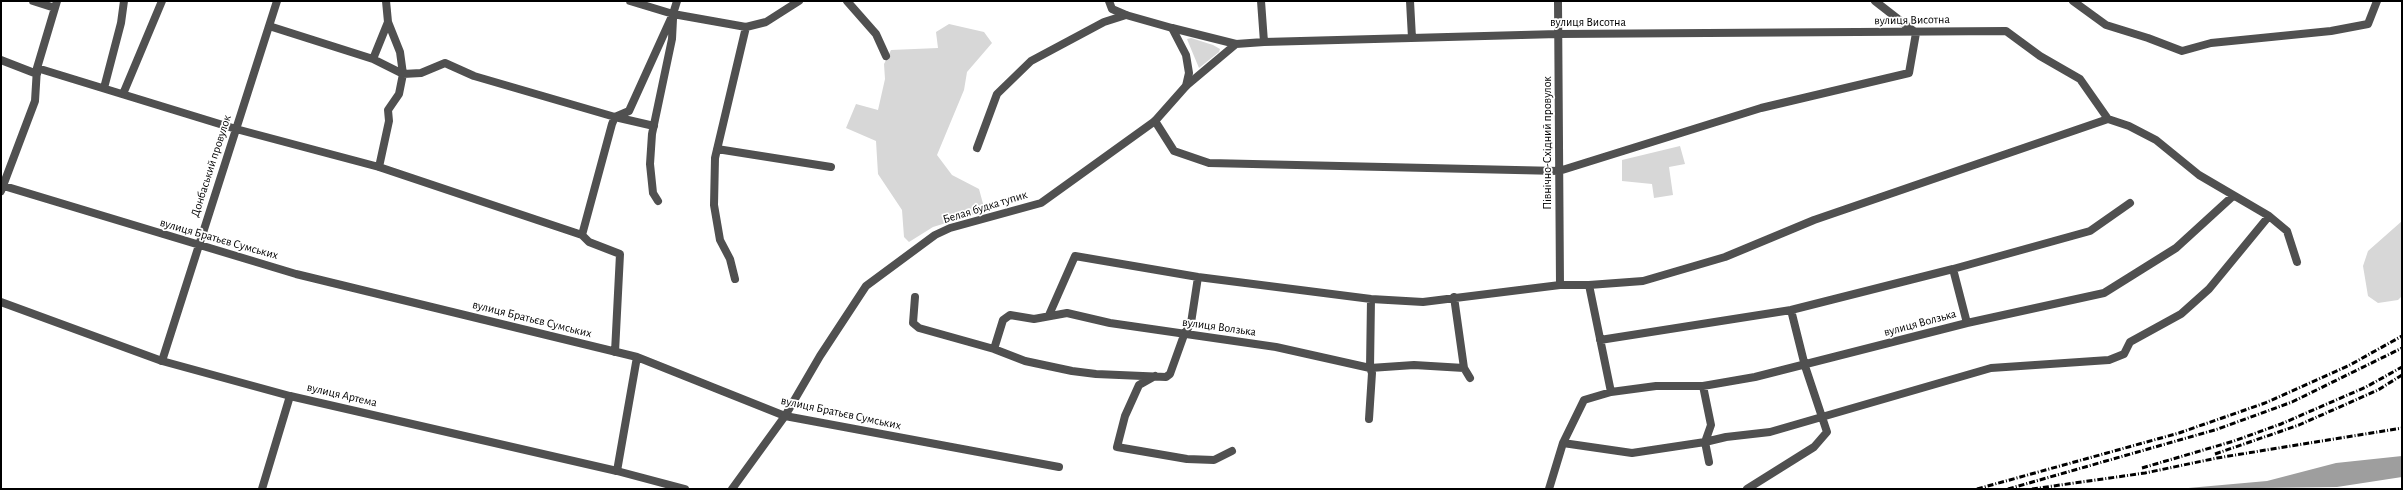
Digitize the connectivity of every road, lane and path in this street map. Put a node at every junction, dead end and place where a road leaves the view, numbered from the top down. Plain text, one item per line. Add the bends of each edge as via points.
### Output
1 (33, 1) edge
2 (124, 1) edge
3 (162, 1) edge
4 (277, 1) edge
5 (386, 1) edge
6 (630, 1) edge
7 (677, 1) edge
8 (799, 1) edge
9 (847, 1) edge
10 (1109, 1) edge
11 (1261, 1) edge
12 (1410, 1) edge
13 (1558, 1) edge
14 (1875, 1) edge
15 (2073, 1) edge
16 (2377, 1) edge
17 (56, 5) edge
18 (673, 14) junction
19 (1126, 15) junction
20 (388, 22) junction
21 (269, 26) junction
22 (746, 27) junction
23 (1172, 28) junction
24 (1916, 33) junction
25 (1558, 34) junction
26 (1412, 38) junction
27 (1264, 42) junction
28 (1236, 44) junction
29 (886, 56) dead end
30 (373, 59) junction
31 (1, 60) edge
32 (37, 71) junction
33 (403, 74) junction
34 (1186, 86) junction
35 (104, 88) junction
36 (123, 94) junction
37 (615, 117) junction
38 (2108, 119) junction
39 (1155, 121) junction
40 (654, 126) junction
41 (236, 129) junction
42 (977, 148) dead end
43 (717, 149) junction
44 (379, 167) junction
45 (831, 167) dead end
46 (1559, 171) junction
47 (2, 187) edge
48 (2233, 196) junction
49 (658, 201) dead end
50 (2130, 203) dead end
51 (2269, 216) junction
52 (582, 236) junction
53 (197, 246) junction
54 (2297, 262) dead end
55 (1954, 268) junction
56 (1198, 278) junction
57 (734, 279) dead end
58 (1560, 284) junction
59 (1589, 285) junction
60 (915, 297) dead end
61 (1454, 297) junction
62 (1371, 299) junction
63 (1, 302) edge
64 (1791, 310) junction
65 (1049, 315) junction
66 (1967, 323) junction
67 (1184, 335) junction
68 (1600, 340) junction
69 (994, 349) junction
70 (615, 352) junction
71 (637, 358) junction
72 (162, 361) junction
73 (1805, 366) junction
74 (1370, 368) junction
75 (1464, 368) junction
76 (1155, 376) junction
77 (1470, 378) dead end
78 (1703, 386) junction
79 (1611, 392) junction
80 (290, 396) junction
81 (785, 416) junction
82 (1823, 417) junction
83 (1369, 419) dead end
84 (1564, 442) junction
85 (1705, 442) junction
86 (1232, 452) dead end
87 (1709, 462) dead end
88 (1059, 467) dead end
89 (617, 471) junction
90 (262, 489) edge
91 (685, 489) edge
92 (735, 489) edge
93 (1549, 489) edge
94 (1747, 489) edge

1 - 17 street
2 - 35 street via 122,23
3 - 36 street
4 - 21 street, Донбаський провулок
5 - 20 street
6 - 18 street
7 - 18 street
8 - 22 street via 766,22
9 - 29 street via 876,34
10 - 19 street via 1112,8
11 - 27 street
12 - 26 street
13 - 25 street, Північно-Східний провулок
14 - 24 street
15 - 16 street via 2106,25 2182,51 2211,43 2368,24
17 - 32 street
18 - 22 street
18 - 37 street via 629,111
18 - 40 street via 672,40
19 - 23 street, вулиця Висотна
19 - 42 street via 1104,22 1031,61 997,94
20 - 30 street
20 - 33 street via 400,52
21 - 30 street
21 - 41 street, Донбаський провулок
22 - 43 street
23 - 28 street, вулиця Висотна
23 - 34 street via 1186,55 1189,73
24 - 25 street, вулиця Висотна
24 - 38 street, вулиця Висотна via 2006,31 2040,56 2080,79
24 - 46 street via 1909,73 1761,108
25 - 26 street, вулиця Висотна
25 - 46 street, Північно-Східний провулок
26 - 27 street, вулиця Висотна
27 - 28 street, вулиця Висотна
28 - 34 street
30 - 33 street
31 - 32 street
32 - 35 street
32 - 47 street via 35,101
33 - 37 street via 421,74 445,63 474,76
33 - 44 street via 399,94 388,110 389,121
34 - 39 street, Белая будка тупик
35 - 36 street
36 - 41 street
37 - 40 street
37 - 52 street
38 - 48 street via 2129,126 2156,140 2199,175
38 - 59 street via 1814,220 1725,257 1682,271 1643,281
39 - 46 street via 1174,152 1209,162
39 - 81 street, Белая будка тупик via 1041,203 950,228 894,263 866,286 820,356
40 - 49 street via 650,164 653,193
41 - 44 street
41 - 53 street, Донбаський провулок
43 - 45 street
43 - 57 street via 714,158 714,205 720,240 730,259
44 - 52 street
46 - 58 street, Північно-Східний провулок
47 - 53 street, вулиця Братьєв Сумських
48 - 51 street
48 - 66 street, вулиця Волзька via 2176,248 2104,293
50 - 55 street via 2090,231
51 - 54 street via 2287,231
51 - 82 street via 2209,289 2181,314 2130,342 2124,354 2109,360 1991,368
52 - 70 street via 589,242 620,254
53 - 70 street, вулиця Братьєв Сумських via 296,274
53 - 72 street, Донбаський провулок
55 - 64 street
55 - 66 street
56 - 62 street
56 - 65 street via 1075,256
56 - 67 street via 1191,323
58 - 59 street
58 - 61 street
59 - 68 street
60 - 69 street via 912,323 919,328
61 - 62 street via 1423,302
61 - 75 street
62 - 74 street
63 - 72 street, вулиця Артема
64 - 68 street
64 - 73 street
65 - 67 street, вулиця Волзька via 1067,313
65 - 69 street, вулиця Волзька via 1034,319 1010,315 1003,320
66 - 73 street, вулиця Волзька
67 - 74 street, вулиця Волзька via 1276,347
67 - 76 street via 1170,374 1166,377
68 - 79 street
69 - 76 street via 1026,361 1072,371 1117,376
70 - 71 street, вулиця Братьєв Сумських
71 - 81 street, вулиця Братьєв Сумських
71 - 89 street
72 - 80 street, вулиця Артема
73 - 78 street, вулиця Волзька
73 - 82 street
74 - 75 street, вулиця Волзька via 1414,365
74 - 83 street via 1372,373
75 - 77 street
76 - 86 street via 1139,385 1125,416 1117,447 1187,459 1214,460
78 - 79 street, вулиця Волзька via 1656,386
78 - 85 street via 1711,426
79 - 84 street, вулиця Волзька via 1584,400
80 - 89 street, вулиця Артема
80 - 90 street
81 - 88 street, вулиця Братьєв Сумських
81 - 92 street, Белая будка тупик
82 - 85 street via 1770,432
82 - 94 street via 1827,432 1814,447
84 - 85 street via 1632,453
84 - 93 street
85 - 87 street
89 - 91 street, вулиця Артема

